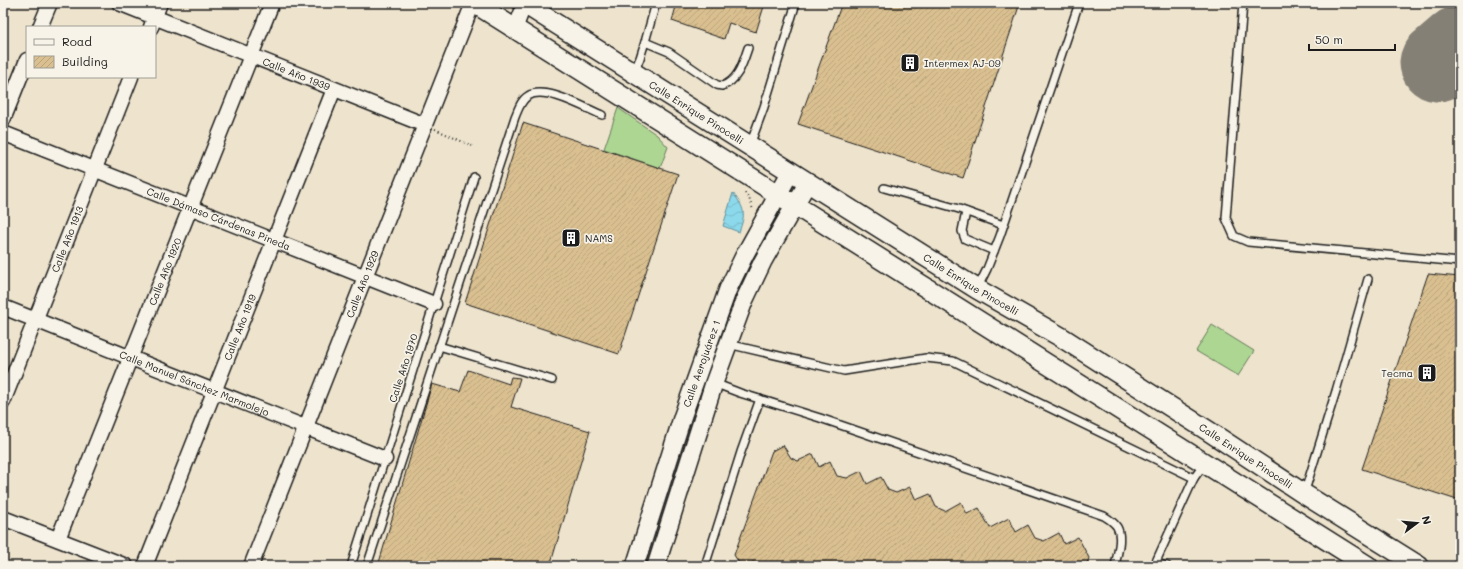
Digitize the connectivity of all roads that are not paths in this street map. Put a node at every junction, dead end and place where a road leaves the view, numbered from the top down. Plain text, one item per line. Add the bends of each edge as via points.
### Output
1 (50, 3) edge
2 (119, 3) edge
3 (160, 3) edge
4 (272, 3) edge
5 (473, 3) edge
6 (524, 3) edge
7 (656, 3) edge
8 (796, 3) edge
9 (1079, 3) edge
10 (1243, 3) edge
11 (153, 22) edge
12 (40, 26) edge
13 (515, 29) junction
14 (645, 42) junction
15 (748, 48) dead end
16 (251, 55) junction
17 (26, 62) edge
18 (634, 72) junction
19 (131, 78) edge
20 (334, 89) junction
21 (602, 115) dead end
22 (3, 120) edge
23 (425, 125) junction
24 (3, 133) edge
25 (750, 145) junction
26 (95, 169) junction
27 (791, 171) junction
28 (474, 177) dead end
29 (808, 182) junction
30 (884, 188) dead end
31 (778, 194) junction
32 (795, 206) junction
33 (190, 207) junction
34 (966, 212) junction
35 (1003, 225) junction
36 (274, 240) junction
37 (994, 251) junction
38 (1460, 262) edge
39 (365, 276) junction
40 (1368, 280) dead end
41 (977, 289) junction
42 (434, 304) junction
43 (3, 307) edge
44 (35, 320) junction
45 (728, 344) junction
46 (439, 346) junction
47 (130, 358) junction
48 (552, 380) dead end
49 (714, 383) junction
50 (214, 391) junction
51 (760, 399) junction
52 (3, 402) edge
53 (305, 428) junction
54 (385, 459) junction
55 (1200, 471) junction
56 (1304, 494) junction
57 (3, 518) edge
58 (58, 539) junction
59 (1155, 564) edge
60 (1412, 564) edge
61 (126, 566) edge
62 (145, 566) edge
63 (251, 566) edge
64 (351, 566) edge
65 (367, 566) edge
66 (635, 566) edge
67 (656, 566) edge
68 (705, 566) edge
69 (1115, 566) edge
70 (1167, 566) edge
71 (1368, 566) edge

1 - 12 street
2 - 11 street, Calle Año 1939
3 - 11 street
4 - 16 street, Calle Año 1920
5 - 13 main road
5 - 23 street, Calle Año 1929
6 - 13 street
6 - 18 main road, Calle Enrique Pinocelli
7 - 14 lane
8 - 25 lane
9 - 35 lane
10 - 38 lane via 1226,218 1234,236 1248,242
11 - 16 street, Calle Año 1939
13 - 31 main road
14 - 15 lane via 669,52 722,86 737,75
14 - 18 lane
16 - 20 street, Calle Año 1939
16 - 33 street, Calle Año 1920
17 - 22 street
18 - 25 main road, Calle Enrique Pinocelli
19 - 26 street, Calle Año 1913
20 - 23 street, Calle Año 1939
20 - 36 street, Calle Año 1919
21 - 46 lane via 562,98 542,93 527,96 521,104
23 - 39 street, Calle Año 1929
24 - 26 street, Calle Dámaso Cárdenas Pineda
25 - 27 main road, Calle Enrique Pinocelli
26 - 33 street, Calle Dámaso Cárdenas Pineda
26 - 44 street, Calle Año 1913
27 - 29 main road, Calle Enrique Pinocelli
27 - 31 street, Calle Aerojuárez 1
28 - 42 lane, Calle Año 1970
29 - 32 street, Calle Aerojuárez 1
29 - 41 main road, Calle Enrique Pinocelli
30 - 34 lane
31 - 32 main road
31 - 66 street, Calle Aerojuárez 1 via 728,289 683,415
32 - 45 street, Calle Aerojuárez 1 via 763,261
32 - 55 main road
33 - 36 street, Calle Dámaso Cárdenas Pineda
33 - 47 street, Calle Año 1920
34 - 35 lane
34 - 37 lane via 962,231 965,239
35 - 37 lane
36 - 39 street, Calle Dámaso Cárdenas Pineda
36 - 50 street, Calle Año 1919
37 - 41 lane
39 - 42 street, Calle Dámaso Cárdenas Pineda
39 - 53 street, Calle Año 1929
40 - 56 lane
41 - 56 main road, Calle Enrique Pinocelli via 1061,337
42 - 54 lane, Calle Año 1970
43 - 44 street, Calle Manuel Sánchez Marmolejo
44 - 47 street, Calle Manuel Sánchez Marmolejo
44 - 52 street, Calle Año 1913
45 - 49 street, Calle Aerojuárez 1
45 - 55 lane via 844,371 926,358 953,361
46 - 48 lane
46 - 65 lane
47 - 50 street, Calle Manuel Sánchez Marmolejo
47 - 58 street, Calle Año 1920
49 - 51 lane
49 - 67 street, Calle Aerojuárez 1
50 - 53 street, Calle Manuel Sánchez Marmolejo
50 - 62 street, Calle Año 1919
51 - 68 lane
51 - 69 lane via 1104,516 1118,528
53 - 54 street, Calle Manuel Sánchez Marmolejo
53 - 63 street, Calle Año 1929
54 - 64 lane, Calle Año 1970
55 - 59 lane
55 - 71 main road
56 - 60 main road, Calle Enrique Pinocelli
57 - 58 street
58 - 61 street
59 - 70 lane

